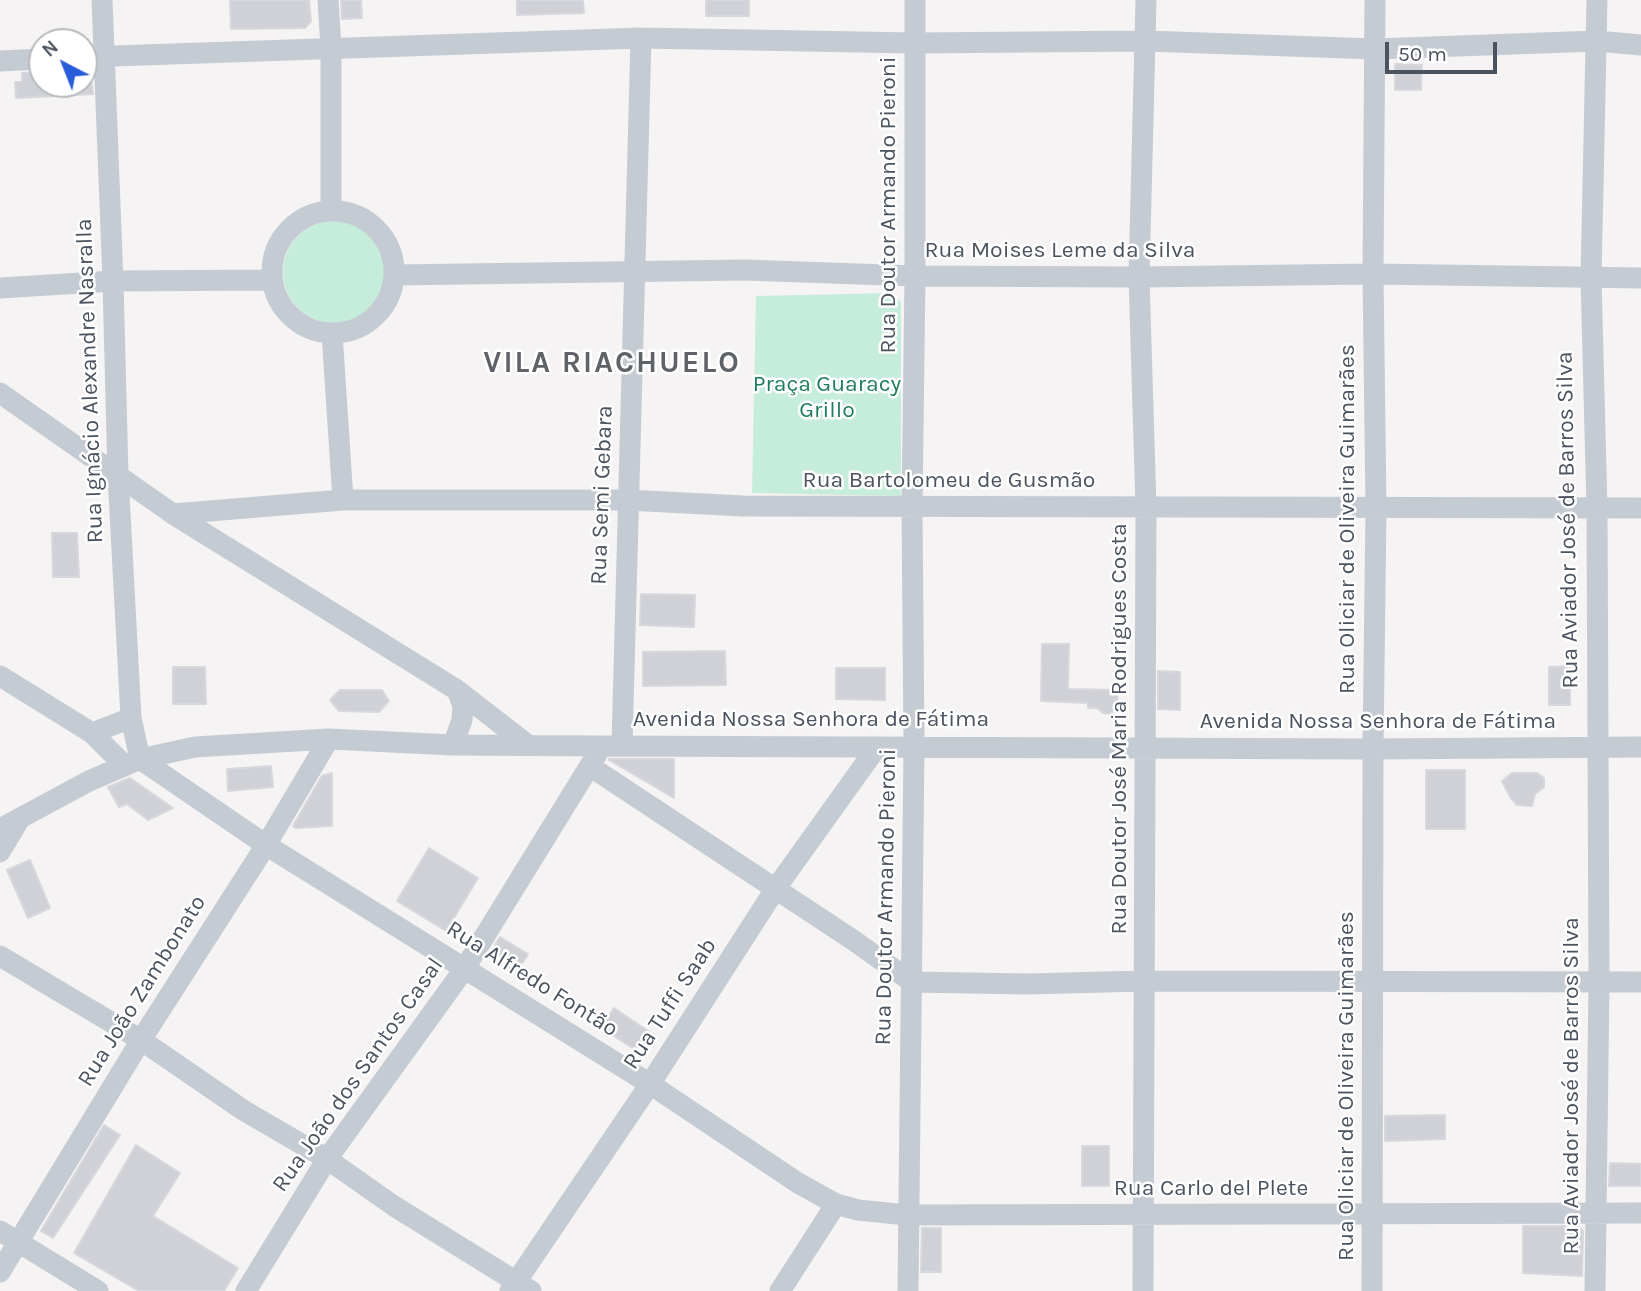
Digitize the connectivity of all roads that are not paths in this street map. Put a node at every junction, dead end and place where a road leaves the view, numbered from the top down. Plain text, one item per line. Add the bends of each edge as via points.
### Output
1 (102, 0) edge
2 (328, 0) edge
3 (915, 0) edge
4 (1146, 0) edge
5 (1375, 0) edge
6 (1597, 0) edge
7 (98, 28) edge
8 (641, 38) junction
9 (1146, 41) junction
10 (1597, 41) junction
11 (914, 43) junction
12 (1641, 45) edge
13 (331, 47) junction
14 (1376, 50) junction
15 (98, 56) edge
16 (28, 60) edge
17 (0, 61) edge
18 (98, 98) edge
19 (331, 210) junction
20 (636, 271) junction
21 (1373, 274) junction
22 (394, 275) junction
23 (915, 276) junction
24 (1139, 277) junction
25 (1591, 278) junction
26 (1641, 278) edge
27 (113, 281) junction
28 (272, 281) junction
29 (0, 288) edge
30 (332, 333) junction
31 (0, 394) edge
32 (118, 475) junction
33 (343, 500) junction
34 (627, 500) junction
35 (912, 507) junction
36 (1146, 507) junction
37 (257, 508) junction
38 (1597, 508) junction
39 (1641, 508) edge
40 (1376, 509) junction
41 (173, 514) junction
42 (209, 537) junction
43 (0, 676) edge
44 (457, 690) junction
45 (131, 718) junction
46 (92, 733) junction
47 (329, 739) junction
48 (622, 744) junction
49 (453, 745) junction
50 (528, 745) junction
51 (601, 746) junction
52 (914, 746) junction
53 (877, 747) junction
54 (1145, 747) junction
55 (1597, 747) junction
56 (1641, 747) edge
57 (1373, 749) junction
58 (132, 762) junction
59 (591, 767) junction
60 (9, 824) edge
61 (266, 845) junction
62 (0, 852) edge
63 (776, 888) junction
64 (0, 956) edge
65 (465, 968) junction
66 (1144, 981) junction
67 (1373, 981) junction
68 (912, 982) junction
69 (1599, 982) junction
70 (1641, 982) edge
71 (141, 1040) junction
72 (650, 1084) junction
73 (327, 1159) junction
74 (836, 1204) junction
75 (1596, 1213) junction
76 (1641, 1213) edge
77 (1371, 1214) junction
78 (907, 1215) junction
79 (1143, 1215) junction
80 (0, 1231) edge
81 (18, 1242) junction
82 (0, 1272) edge
83 (519, 1288) edge
84 (99, 1291) edge
85 (246, 1291) edge
86 (780, 1291) edge
87 (908, 1291) edge
88 (1143, 1291) edge
89 (1372, 1291) edge
90 (1595, 1291) edge

1 - 7 street, Rua Ignácio Alexandre Nasralla
2 - 13 street
3 - 11 street, Rua Doutor Armando Pieroni
4 - 9 street, Rua Doutor José Maria Rodrigues Costa
5 - 14 street, Rua Oliciar de Oliveira Guimarães
6 - 10 street, Rua Aviador José de Barros Silva
8 - 11 street
8 - 13 street
8 - 20 street, Rua Semi Gebara
9 - 11 street
9 - 14 street
9 - 24 street, Rua Doutor José Maria Rodrigues Costa
10 - 12 street
10 - 14 street
10 - 25 street, Rua Aviador José de Barros Silva
11 - 23 street, Rua Doutor Armando Pieroni
13 - 15 street
13 - 19 street
14 - 21 street, Rua Oliciar de Oliveira Guimarães
16 - 17 street
18 - 27 street, Rua Ignácio Alexandre Nasralla
19 - 22 street via 356,215 377,228 390,250
19 - 28 street via 306,217 286,233 274,256
20 - 22 street, Rua Moises Leme da Silva
20 - 23 street, Rua Moises Leme da Silva
20 - 34 street, Rua Semi Gebara
21 - 24 street, Rua Moises Leme da Silva
21 - 25 street, Rua Moises Leme da Silva
21 - 40 street, Rua Oliciar de Oliveira Guimarães
22 - 30 street via 379,312 358,327
23 - 24 street, Rua Moises Leme da Silva
23 - 35 street, Rua Doutor Armando Pieroni
24 - 36 street, Rua Doutor José Maria Rodrigues Costa
25 - 26 street, Rua Moises Leme da Silva
25 - 38 street, Rua Aviador José de Barros Silva
27 - 28 street
27 - 29 street
27 - 32 street, Rua Ignácio Alexandre Nasralla
28 - 30 street via 288,314 308,328
30 - 33 street
31 - 32 street
32 - 41 street
32 - 45 street, Rua Ignácio Alexandre Nasralla
33 - 34 street, Rua Bartolomeu de Gusmão
33 - 37 street, Rua Bartolomeu de Gusmão
34 - 35 street, Rua Bartolomeu de Gusmão
34 - 48 street, Rua Semi Gebara
35 - 36 street, Rua Bartolomeu de Gusmão
35 - 52 street, Rua Doutor Armando Pieroni
36 - 40 street, Rua Bartolomeu de Gusmão
36 - 54 street, Rua Doutor José Maria Rodrigues Costa
37 - 41 street, Rua Bartolomeu de Gusmão
37 - 42 street, Rua Bartolomeu de Gusmão via 224,521
38 - 39 street, Rua Bartolomeu de Gusmão
38 - 40 street, Rua Bartolomeu de Gusmão
38 - 55 street, Rua Aviador José de Barros Silva
40 - 57 street, Rua Oliciar de Oliveira Guimarães
41 - 42 street
42 - 44 street
43 - 46 street, Rua Alfredo Fontão
44 - 49 street via 462,720
44 - 50 street
45 - 46 street
45 - 58 street, Rua Ignácio Alexandre Nasralla
46 - 58 street, Rua Alfredo Fontão
47 - 49 street, Avenida Nossa Senhora de Fátima
47 - 58 street, Avenida Nossa Senhora de Fátima via 195,747
47 - 61 street, Rua João Zambonato
48 - 51 street, Avenida Nossa Senhora de Fátima
48 - 53 street, Avenida Nossa Senhora de Fátima
49 - 50 street, Avenida Nossa Senhora de Fátima
50 - 51 street, Avenida Nossa Senhora de Fátima
51 - 59 street, Rua João dos Santos Casal
52 - 53 street, Avenida Nossa Senhora de Fátima
52 - 54 street, Avenida Nossa Senhora de Fátima
52 - 68 street, Rua Doutor Armando Pieroni
53 - 63 street, Rua Tuffi Saab
54 - 57 street, Avenida Nossa Senhora de Fátima
54 - 66 street, Rua Doutor José Maria Rodrigues Costa
55 - 56 street, Avenida Nossa Senhora de Fátima
55 - 57 street, Avenida Nossa Senhora de Fátima
55 - 69 street, Rua Aviador José de Barros Silva
57 - 67 street, Rua Oliciar de Oliveira Guimarães
58 - 60 street, Avenida Nossa Senhora de Fátima
58 - 61 street, Rua Alfredo Fontão
59 - 63 street
59 - 65 street, Rua João dos Santos Casal
60 - 62 street
61 - 65 street, Rua Alfredo Fontão
61 - 71 street, Rua João Zambonato
63 - 68 street
63 - 72 street, Rua Tuffi Saab
64 - 71 street
65 - 72 street, Rua Alfredo Fontão
65 - 73 street, Rua João dos Santos Casal
66 - 67 street
66 - 68 street
66 - 79 street, Rua Doutor José Maria Rodrigues Costa
67 - 69 street
67 - 77 street, Rua Oliciar de Oliveira Guimarães
68 - 78 street, Rua Doutor Armando Pieroni
69 - 70 street
69 - 75 street, Rua Aviador José de Barros Silva
71 - 73 street via 243,1110
71 - 81 street, Rua João Zambonato
72 - 74 street, Rua Alfredo Fontão
72 - 83 street, Rua Tuffi Saab
73 - 83 street
73 - 85 street, Rua João dos Santos Casal
74 - 78 street, Rua Alfredo Fontão
74 - 86 street
75 - 76 street, Rua Carlo del Plete
75 - 77 street, Rua Carlo del Plete
75 - 90 street, Rua Aviador José de Barros Silva
77 - 79 street, Rua Carlo del Plete
77 - 89 street, Rua Oliciar de Oliveira Guimarães
78 - 79 street, Rua Carlo del Plete
78 - 87 street, Rua Doutor Armando Pieroni
79 - 88 street, Rua Doutor José Maria Rodrigues Costa
80 - 81 street
81 - 82 street, Rua João Zambonato
81 - 84 street

